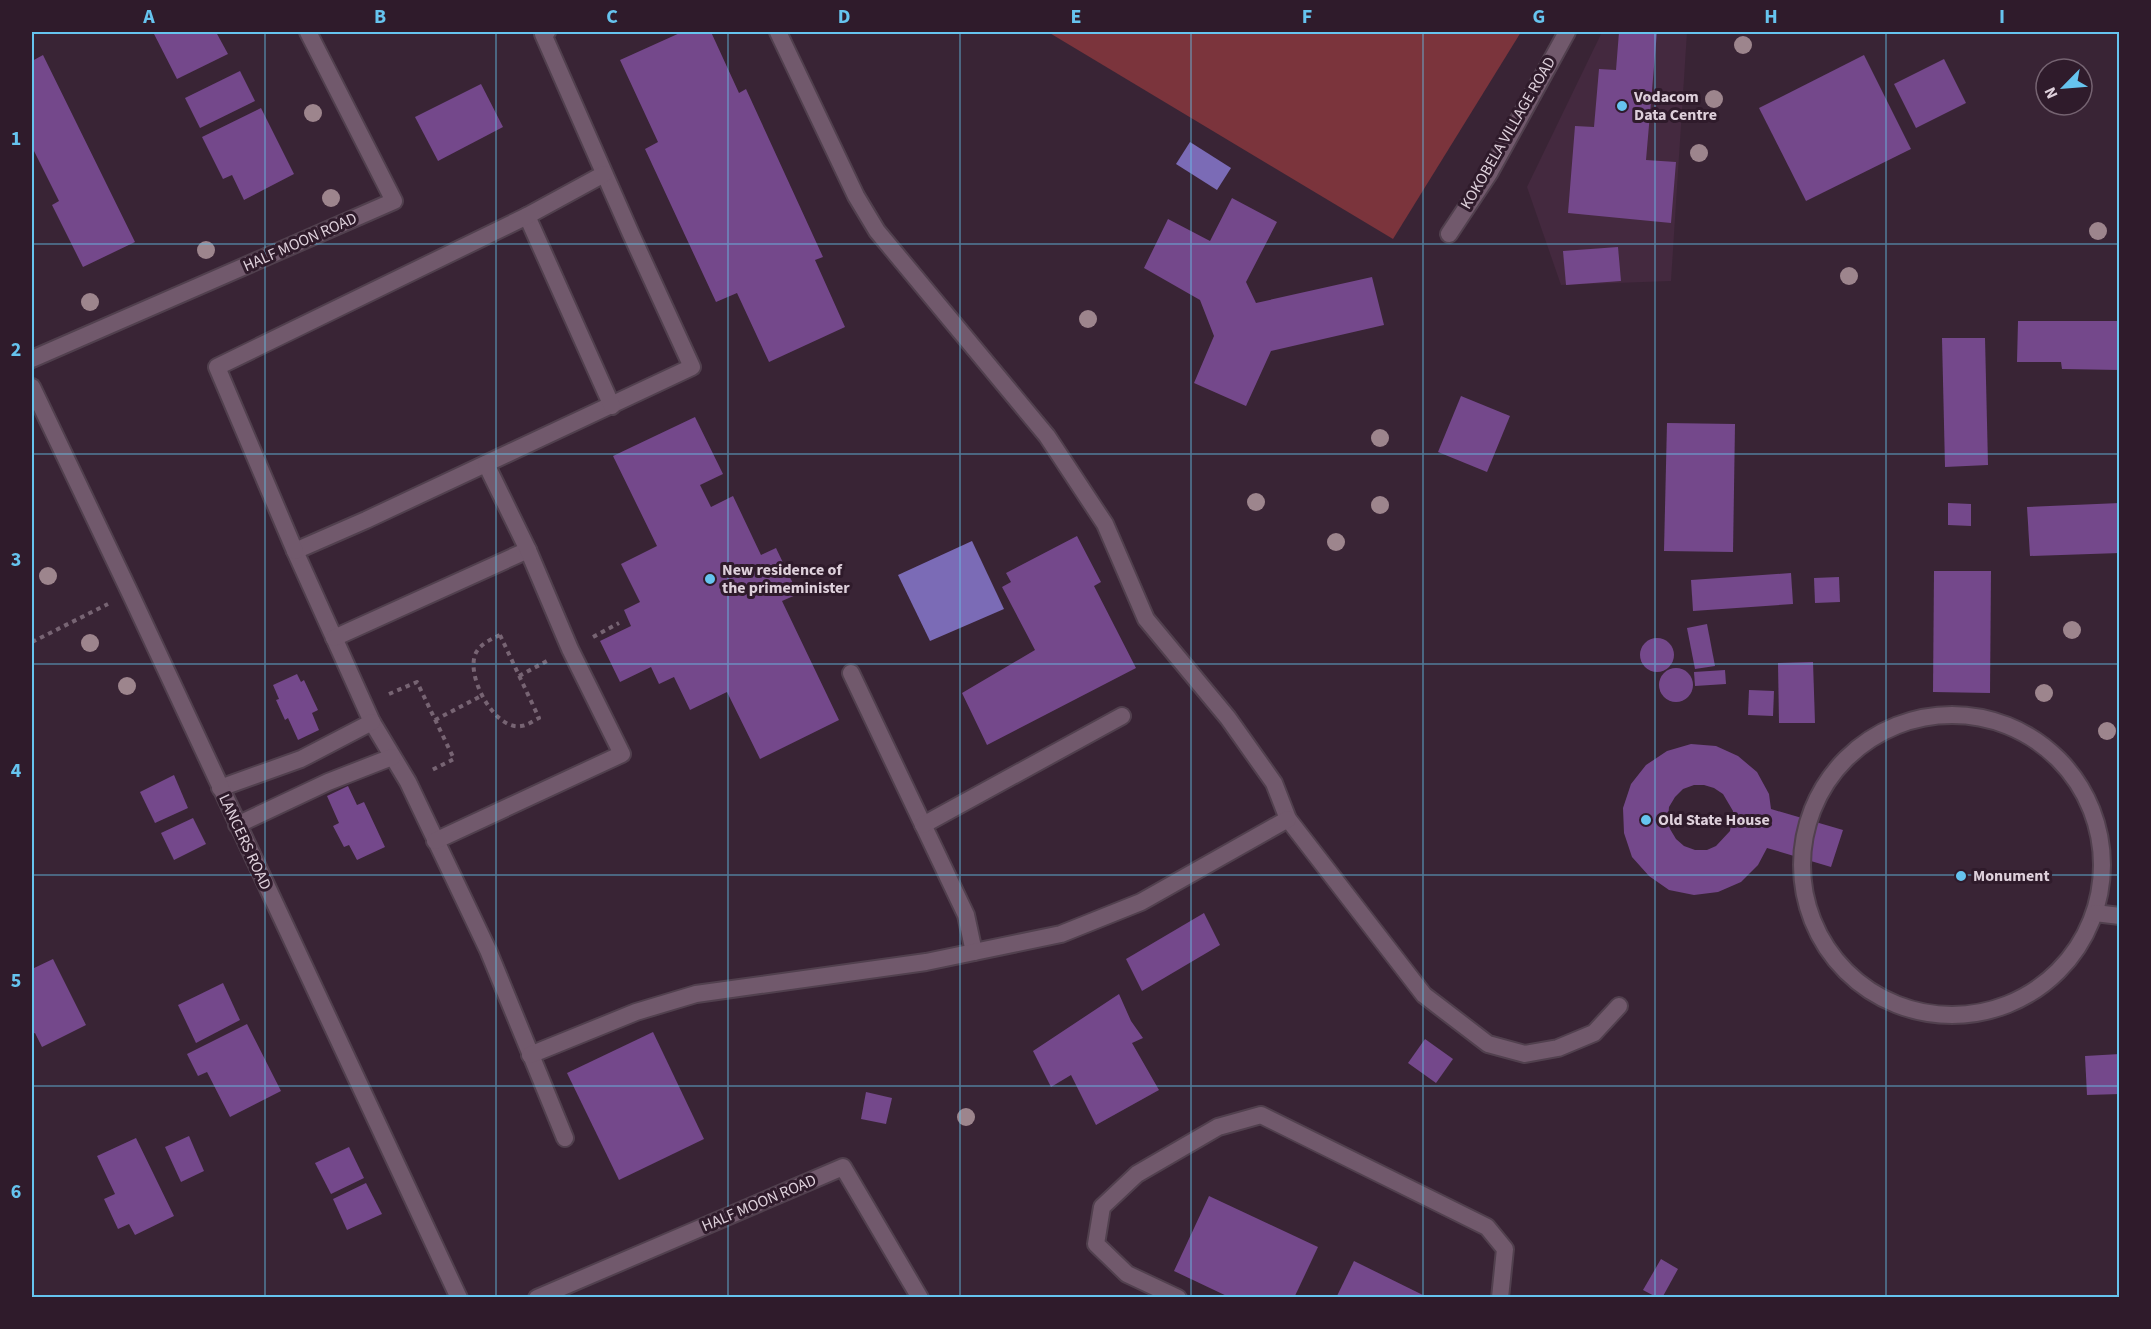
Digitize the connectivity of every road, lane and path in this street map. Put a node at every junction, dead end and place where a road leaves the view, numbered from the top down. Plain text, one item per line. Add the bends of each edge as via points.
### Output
1 (308, 32) edge
2 (547, 32) edge
3 (777, 32) edge
4 (1566, 32) edge
5 (604, 174) junction
6 (527, 216) junction
7 (1449, 234) dead end
8 (32, 359) edge
9 (32, 387) edge
10 (612, 406) junction
11 (486, 464) junction
12 (528, 550) junction
13 (295, 551) junction
14 (131, 595) junction
15 (334, 638) junction
16 (32, 642) edge
17 (851, 673) dead end
18 (483, 695) junction
19 (365, 705) junction
20 (1122, 716) dead end
21 (435, 720) junction
22 (372, 722) junction
23 (392, 757) junction
24 (408, 782) junction
25 (220, 788) junction
26 (1288, 819) junction
27 (237, 825) junction
28 (923, 825) junction
29 (435, 841) junction
30 (2095, 912) junction
31 (2120, 916) edge
32 (974, 952) junction
33 (1619, 1006) dead end
34 (530, 1055) junction
35 (565, 1138) dead end
36 (459, 1298) edge
37 (537, 1298) edge
38 (920, 1298) edge
39 (1178, 1298) edge
40 (1500, 1298) edge

1 - 8 street, HALF MOON ROAD via 394,201
2 - 5 street via 543,34
3 - 26 street via 856,196 877,231 1047,436 1105,524 1146,620 1228,718 1274,783
4 - 7 street, KOKOBELA VILLAGE ROAD via 1490,171
5 - 6 street
5 - 10 street via 692,367
6 - 10 street
6 - 13 street via 217,367
9 - 14 street, LANCERS ROAD
10 - 11 street
11 - 12 street
11 - 13 street
12 - 15 street
12 - 29 street via 570,649 622,754
13 - 15 street
14 - 16 path
14 - 25 street, LANCERS ROAD
15 - 19 street
17 - 28 street
18 - 18 path via 473,671 475,653 500,635 538,718 522,726 503,723
18 - 21 path
19 - 21 path via 417,682
19 - 22 street
20 - 28 street
21 - 24 path via 454,759
22 - 23 street
22 - 25 street via 302,759
23 - 24 street
23 - 27 street
24 - 29 street
25 - 27 street, LANCERS ROAD
26 - 32 street via 1141,902 1061,934
26 - 33 street via 1424,995 1488,1044 1525,1054 1558,1048 1594,1033
27 - 36 street, LANCERS ROAD
28 - 32 street via 966,915
29 - 34 street via 488,950
30 - 30 street via 2103,870 2097,826 2080,787 2053,753 2016,729 1975,716 1932,716 1890,727 1854,750 1825,783 1807,822 1801,861 1805,900 1819,936 1849,974 1872,993 1907,1009 1946,1016 1984,1013 2021,1000 2053,978 2078,948
30 - 31 street
32 - 34 street via 696,994 636,1012
34 - 35 street
37 - 38 street, HALF MOON ROAD via 843,1167
39 - 40 street via 1127,1274 1095,1244 1102,1207 1137,1174 1218,1127 1261,1115 1487,1227 1505,1250

